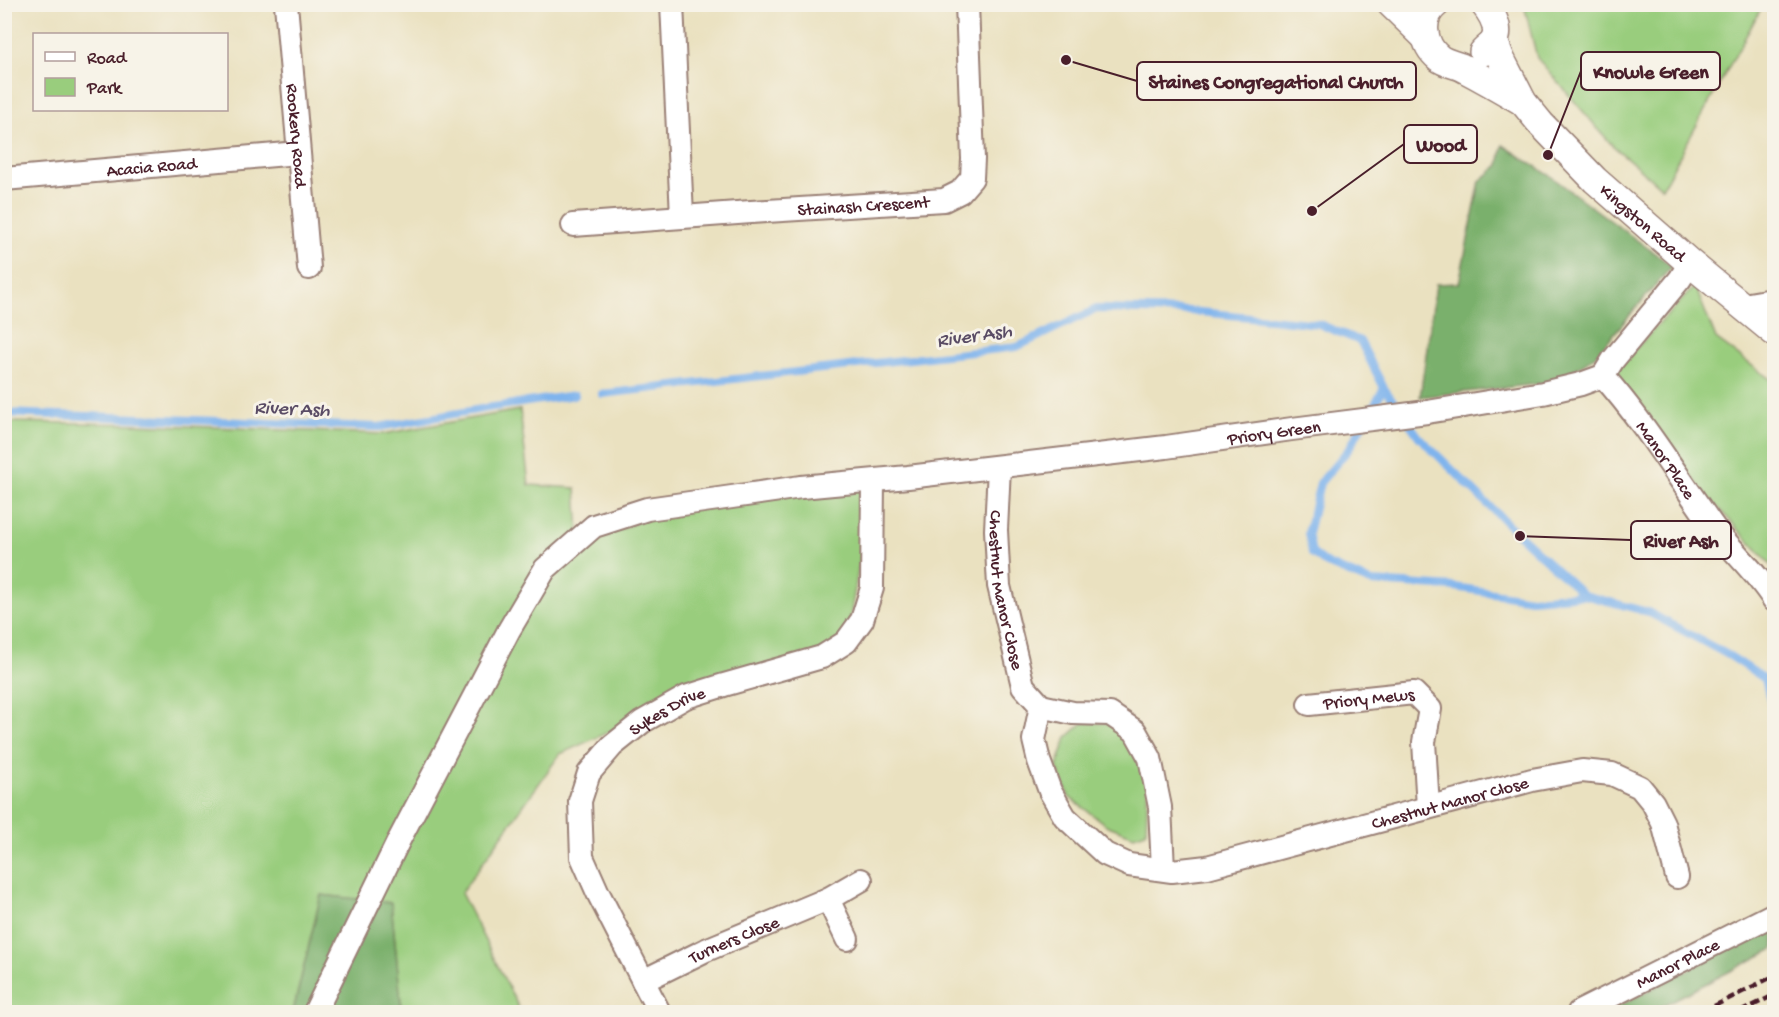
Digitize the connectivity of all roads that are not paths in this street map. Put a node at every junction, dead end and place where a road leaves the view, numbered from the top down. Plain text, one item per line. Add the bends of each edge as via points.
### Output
1 (286, 4) edge
2 (672, 4) edge
3 (967, 4) edge
4 (1391, 4) edge
5 (1436, 4) edge
6 (1490, 7) edge
7 (1425, 37) junction
8 (1494, 41) junction
9 (1458, 65) junction
10 (1523, 102) junction
11 (298, 153) junction
12 (4, 179) edge
13 (682, 216) junction
14 (573, 225) dead end
15 (1690, 263) junction
16 (309, 268) dead end
17 (1774, 301) edge
18 (1743, 305) junction
19 (1774, 332) edge
20 (1603, 376) junction
21 (999, 466) junction
22 (873, 481) junction
23 (1774, 600) edge
24 (1309, 704) dead end
25 (1041, 706) junction
26 (1428, 807) junction
27 (1163, 869) junction
28 (1677, 877) dead end
29 (861, 880) dead end
30 (828, 899) junction
31 (1774, 914) edge
32 (847, 939) dead end
33 (643, 981) junction
34 (315, 1012) edge
35 (659, 1012) edge
36 (1579, 1012) edge

1 - 11 street, Rookery Road
2 - 13 street
3 - 13 street, Stainash Crescent via 973,159 972,178 960,192 944,200
4 - 7 street
5 - 7 street via 1425,21
6 - 8 street, Kingston Road via 1496,27
7 - 9 street, Kingston Road via 1440,59
8 - 9 street via 1477,57
8 - 10 street, Kingston Road
9 - 10 street, Kingston Road
10 - 15 street, Kingston Road via 1595,180
11 - 12 street, Acacia Road
11 - 16 street, Rookery Road
13 - 14 street, Stainash Crescent
15 - 18 street, Kingston Road
15 - 20 street
17 - 18 street
18 - 19 street, Kingston Road
20 - 21 street, Priory Green via 1543,393 1427,412
20 - 23 street, Manor Place
21 - 22 street, Priory Green
21 - 25 street, Chestnut Manor Close via 999,586 1023,687
22 - 33 street, Sykes Drive via 872,588 862,620 846,642 822,657 686,697 642,722 612,746 589,773 580,801 582,857
22 - 34 street, Priory Green via 801,487 647,510 594,526 545,569 508,630
24 - 26 street, Priory Mews via 1414,693 1430,710 1424,742
25 - 27 street, Chestnut Manor Close via 1034,740 1036,750 1050,791 1065,817 1105,854 1129,865
25 - 27 street via 1073,713 1110,714 1135,730 1150,758 1160,807
26 - 27 street, Chestnut Manor Close via 1207,867
26 - 28 street, Chestnut Manor Close via 1582,771 1612,774 1640,787 1653,803 1663,823
29 - 30 street, Turners Close
30 - 32 street
30 - 33 street, Turners Close
31 - 36 street, Manor Place
33 - 35 street, Sykes Drive

